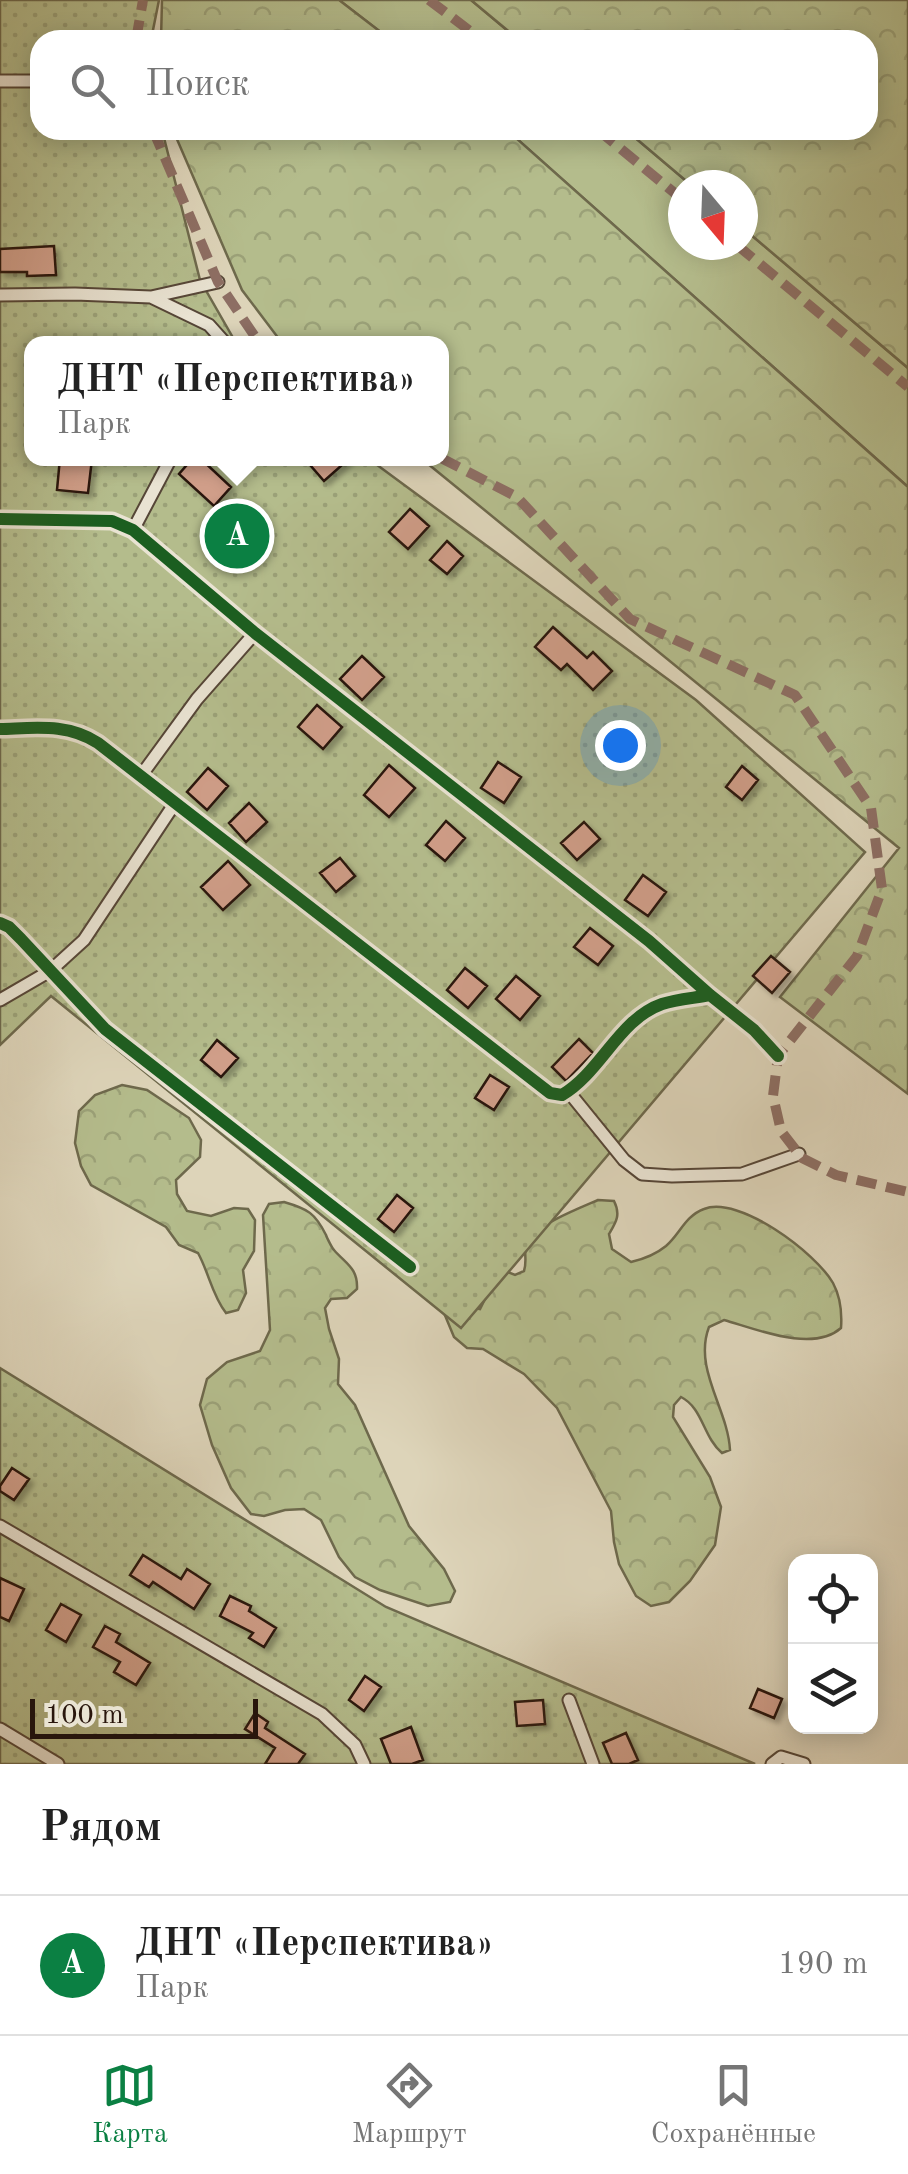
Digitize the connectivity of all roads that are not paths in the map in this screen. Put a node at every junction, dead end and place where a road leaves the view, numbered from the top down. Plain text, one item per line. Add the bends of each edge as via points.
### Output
1 (0, 81) edge
2 (30, 81) edge
3 (218, 282) dead end
4 (0, 295) edge
5 (150, 297) junction
6 (219, 336) edge
7 (167, 466) edge
8 (0, 519) edge
9 (133, 530) junction
10 (255, 633) junction
11 (0, 729) edge
12 (140, 777) junction
13 (175, 804) junction
14 (0, 923) edge
15 (50, 971) junction
16 (710, 995) junction
17 (0, 1000) edge
18 (778, 1056) dead end
19 (568, 1091) junction
20 (799, 1154) dead end
21 (410, 1267) dead end
22 (0, 1526) edge
23 (568, 1700) dead end
24 (0, 1729) edge
25 (58, 1764) edge
26 (364, 1764) edge
27 (593, 1764) edge
28 (772, 1764) edge
29 (804, 1764) edge

1 - 2 street
3 - 5 street
4 - 5 street
5 - 6 street
7 - 9 street
8 - 9 street via 112,521
9 - 10 street
10 - 12 street
10 - 16 street
11 - 12 street via 81,732
12 - 13 street
13 - 15 street via 84,940
13 - 19 street via 550,1093
14 - 15 street
15 - 17 street
15 - 21 street via 105,1030
16 - 18 street
16 - 19 street via 662,1004 635,1020
19 - 20 street via 642,1174 742,1174
22 - 26 street via 322,1714 355,1744
23 - 27 street
24 - 25 street
28 - 29 street via 781,1757

